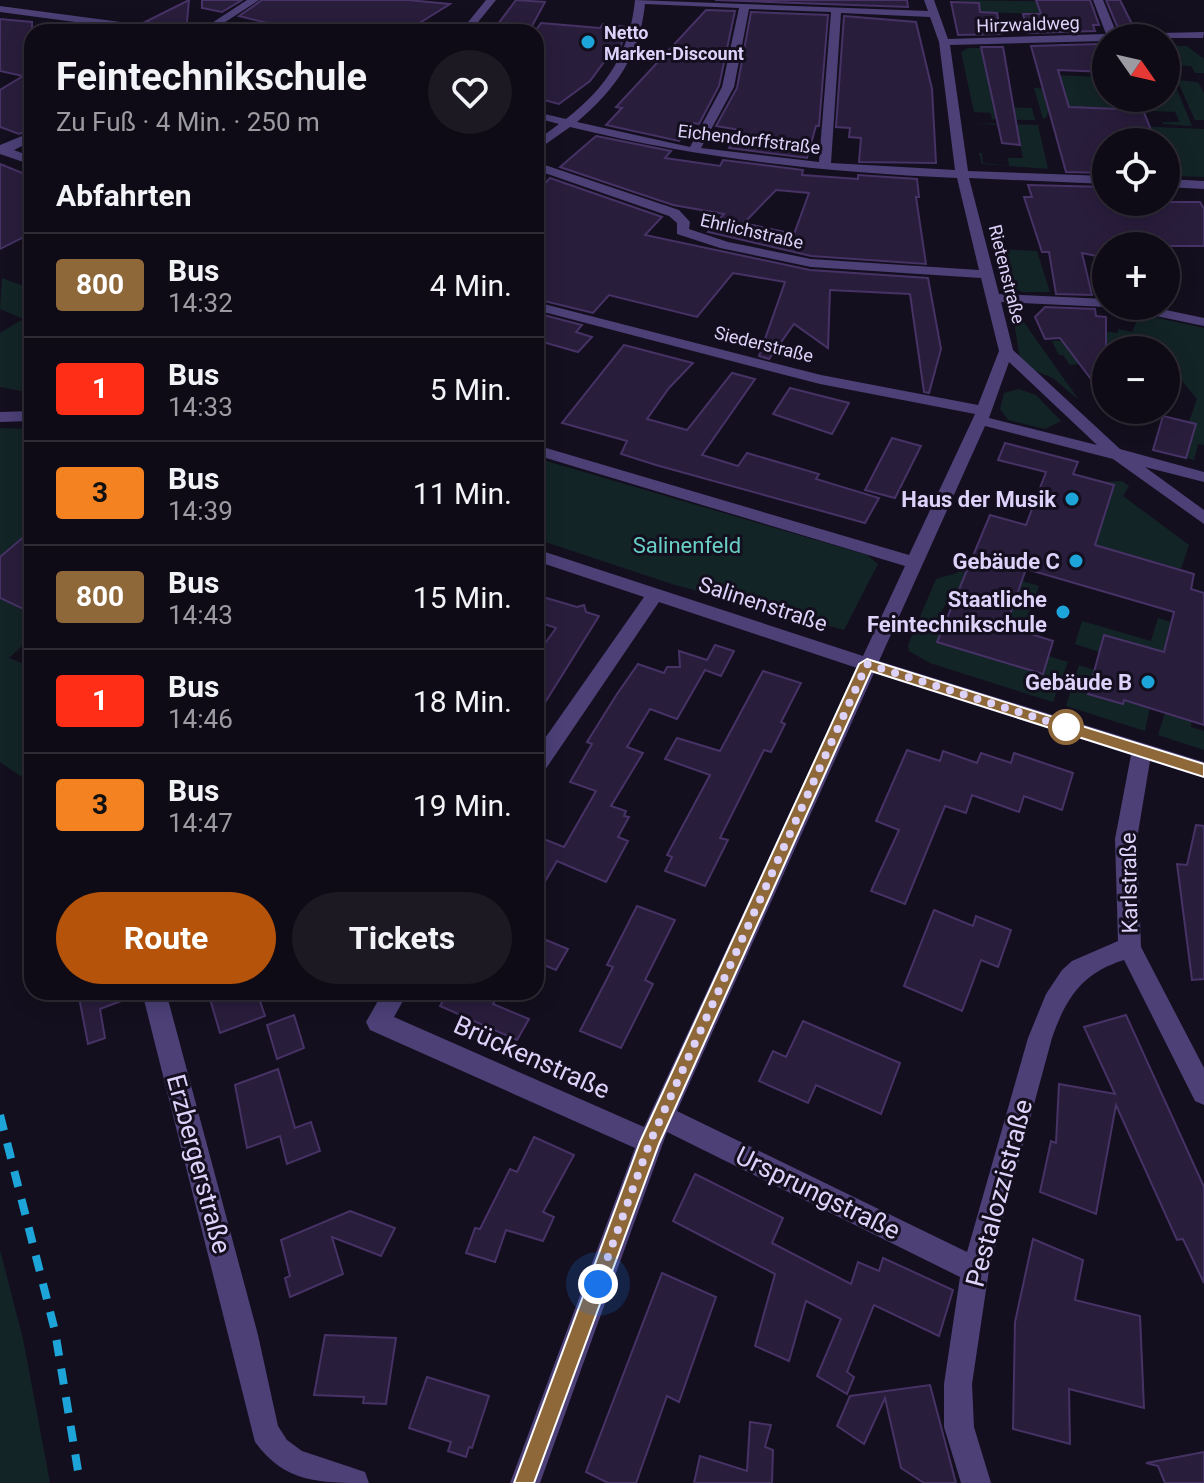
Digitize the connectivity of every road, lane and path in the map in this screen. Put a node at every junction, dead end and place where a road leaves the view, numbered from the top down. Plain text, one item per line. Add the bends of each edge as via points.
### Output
1 (254, 0) edge
2 (491, 0) edge
3 (640, 0) edge
4 (929, 0) edge
5 (1098, 0) edge
6 (745, 5) junction
7 (0, 9) edge
8 (836, 10) junction
9 (934, 14) junction
10 (113, 24) edge
11 (216, 24) edge
12 (472, 24) edge
13 (1107, 24) edge
14 (1203, 35) edge
15 (1180, 36) edge
16 (1092, 38) edge
17 (944, 42) junction
18 (544, 117) edge
19 (569, 123) junction
20 (24, 140) edge
21 (544, 141) edge
22 (2, 150) edge
23 (694, 151) junction
24 (24, 158) edge
25 (825, 166) junction
26 (544, 169) edge
27 (962, 174) junction
28 (1092, 179) edge
29 (1180, 184) edge
30 (1204, 185) edge
31 (985, 274) junction
32 (991, 298) junction
33 (1092, 302) edge
34 (544, 308) edge
35 (1180, 317) edge
36 (1204, 322) edge
37 (1006, 351) junction
38 (982, 415) junction
39 (24, 416) edge
40 (0, 417) edge
41 (544, 452) edge
42 (1114, 452) junction
43 (1204, 477) edge
44 (1204, 518) edge
45 (544, 558) edge
46 (913, 562) junction
47 (655, 594) junction
48 (867, 664) junction
49 (1142, 752) junction
50 (544, 755) edge
51 (1204, 770) edge
52 (1130, 948) junction
53 (156, 1000) edge
54 (391, 1000) edge
55 (1204, 1093) edge
56 (661, 1116) junction
57 (650, 1142) junction
58 (975, 1270) junction
59 (354, 1483) edge
60 (525, 1483) edge
61 (976, 1483) edge

1 - 11 street
2 - 12 street
3 - 6 street
3 - 19 street via 631,54 616,80
4 - 9 street, Rietenstraße
5 - 13 street, Hirzwaldweg
6 - 8 street
6 - 23 street via 728,87
7 - 10 street
8 - 9 street
8 - 25 street
9 - 17 street, Rietenstraße
14 - 15 street, Hirzwaldweg
16 - 17 street, Hirzwaldweg
17 - 27 street, Rietenstraße
18 - 19 street, Eichendorffstraße
19 - 21 street
19 - 23 street, Eichendorffstraße
20 - 22 street
22 - 24 street
23 - 25 street, Eichendorffstraße
25 - 27 street, Eichendorffstraße
26 - 31 street, Ehrlichstraße via 674,213 684,222 682,231 734,248 811,263
27 - 28 street, Eichendorffstraße
27 - 31 street, Rietenstraße
29 - 30 street
31 - 32 street, Rietenstraße
32 - 33 street
32 - 37 street, Rietenstraße
34 - 38 street, Siederstraße
35 - 36 street
37 - 38 street
37 - 42 street, Rietenstraße
38 - 42 street, Siederstraße
38 - 46 street
39 - 40 street
41 - 46 street
42 - 43 street, Siederstraße
42 - 44 street, Rietenstraße
45 - 47 street, Salinenstraße
46 - 48 street
47 - 48 street, Salinenstraße
47 - 50 street
48 - 49 street, Salinenstraße
48 - 56 street
49 - 51 street, Salinenstraße
49 - 52 street, Karlstraße via 1126,839
52 - 55 street, Karlstraße
52 - 58 street, Pestalozzistraße via 1094,958 1066,979 1051,1007
53 - 59 street, Erzbergerstraße via 265,1432 294,1463
54 - 57 street, Brückenstraße via 378,1022
56 - 57 street
56 - 58 street, Ursprungstraße
57 - 60 street
58 - 61 street, Pestalozzistraße via 958,1384 959,1427

